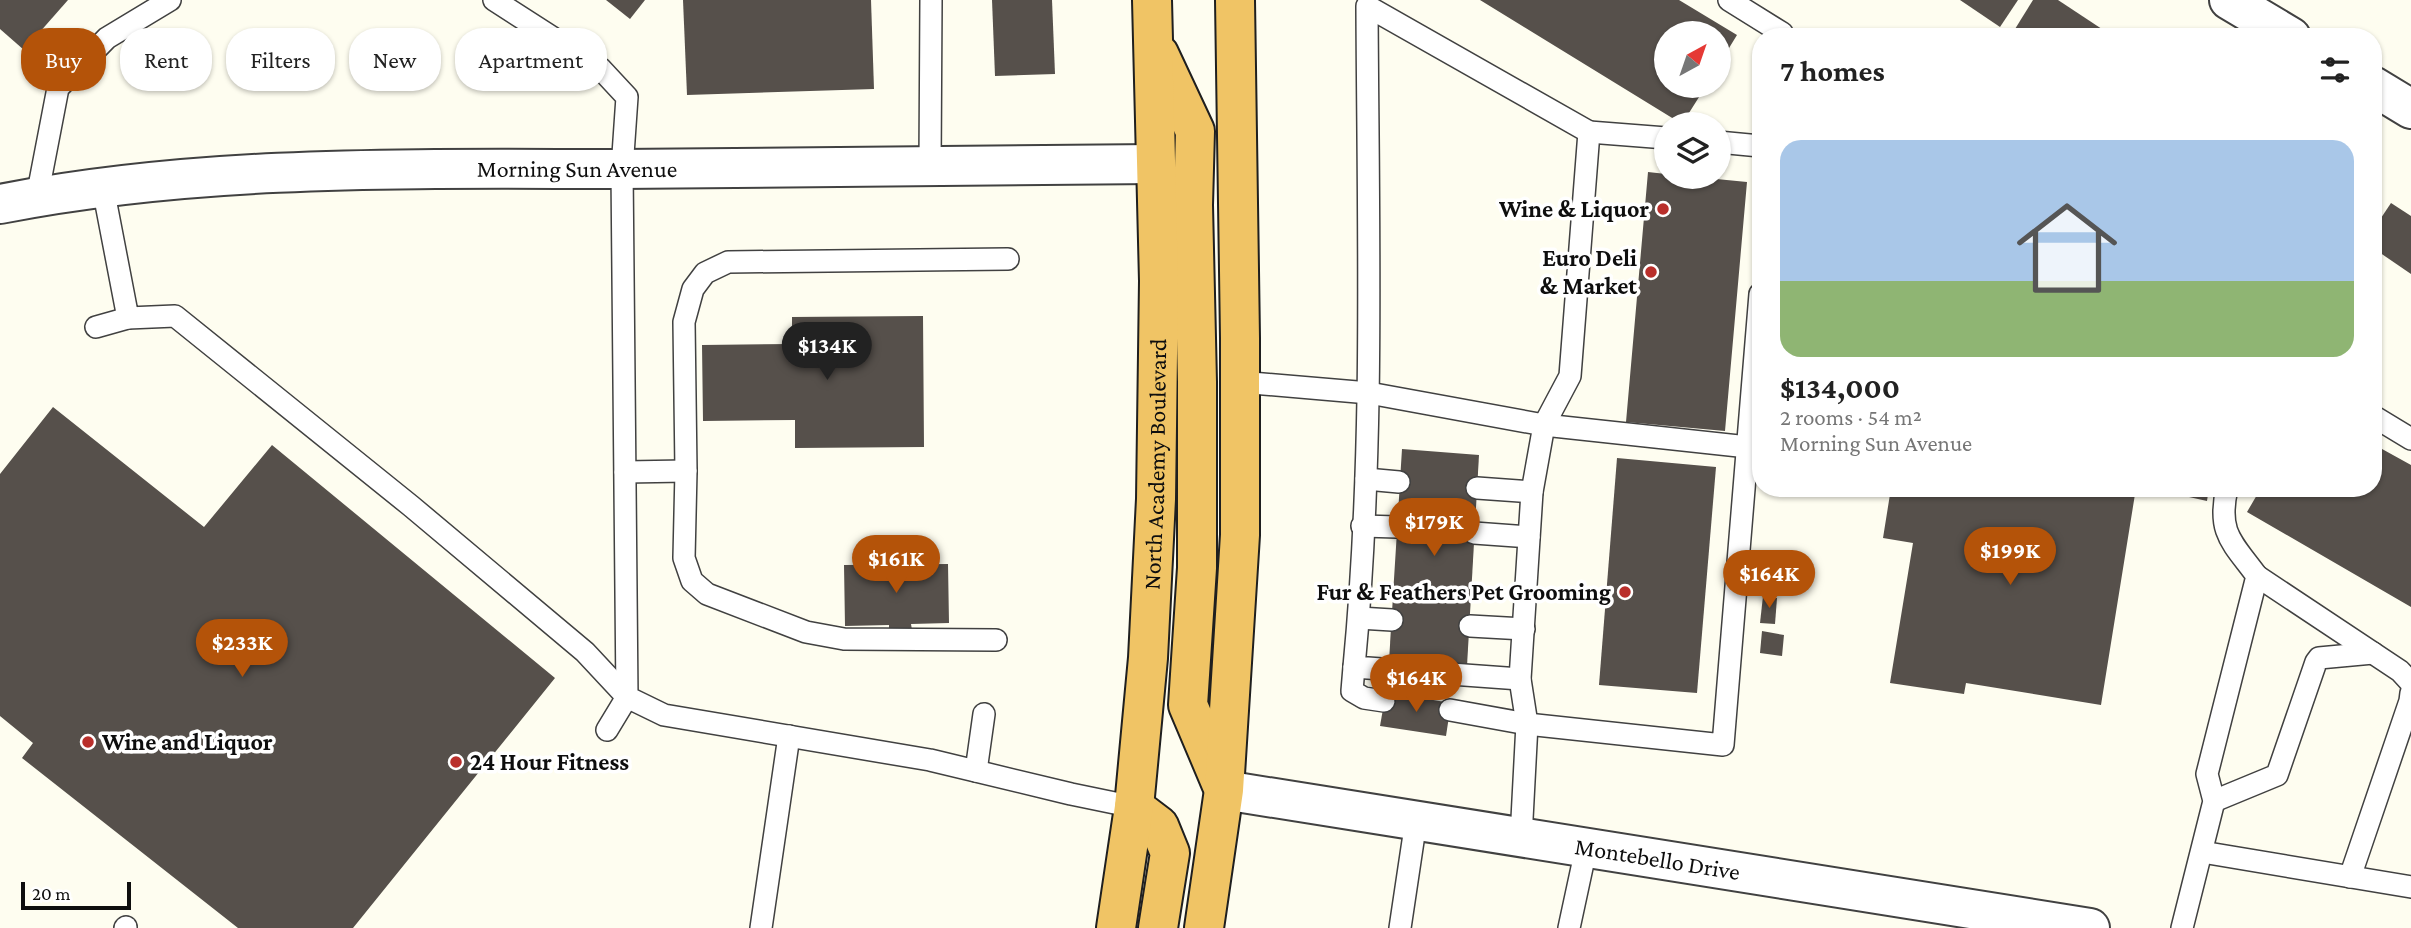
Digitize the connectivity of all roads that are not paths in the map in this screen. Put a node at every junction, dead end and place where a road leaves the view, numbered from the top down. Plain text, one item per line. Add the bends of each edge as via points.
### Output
1 (170, 0) edge
2 (494, 0) edge
3 (931, 0) edge
4 (1152, 0) edge
5 (1235, 0) edge
6 (1729, 0) edge
7 (2229, 0) edge
8 (1365, 3) edge
9 (1774, 28) edge
10 (2276, 28) edge
11 (1153, 42) junction
12 (2382, 91) edge
13 (2411, 108) edge
14 (1589, 132) junction
15 (1654, 137) edge
16 (1731, 143) edge
17 (1752, 145) edge
18 (1155, 164) junction
19 (930, 166) junction
20 (622, 169) junction
21 (103, 188) junction
22 (37, 197) junction
23 (0, 204) edge
24 (1008, 259) dead end
25 (128, 318) junction
26 (96, 327) dead end
27 (1240, 382) junction
28 (1369, 393) junction
29 (1752, 396) edge
30 (2382, 421) edge
31 (1544, 425) junction
32 (2411, 439) edge
33 (1748, 447) junction
34 (686, 471) junction
35 (625, 472) junction
36 (1366, 479) junction
37 (1399, 482) dead end
38 (1477, 488) dead end
39 (1532, 492) junction
40 (2225, 497) edge
41 (1362, 526) junction
42 (1397, 527) dead end
43 (1474, 533) dead end
44 (1530, 537) junction
45 (2257, 576) junction
46 (1359, 618) junction
47 (1392, 620) dead end
48 (1470, 626) dead end
49 (1524, 629) junction
50 (996, 640) dead end
51 (2373, 653) junction
52 (1354, 667) junction
53 (1520, 679) junction
54 (2411, 683) edge
55 (2411, 693) edge
56 (627, 697) junction
57 (1384, 701) dead end
58 (1450, 710) dead end
59 (984, 714) dead end
60 (1527, 724) junction
61 (607, 730) dead end
62 (789, 736) junction
63 (976, 771) junction
64 (1224, 790) junction
65 (2214, 801) junction
66 (1134, 807) junction
67 (1416, 821) junction
68 (1521, 838) junction
69 (1586, 849) junction
70 (2202, 852) junction
71 (2350, 877) junction
72 (2411, 887) edge
73 (761, 928) edge
74 (1116, 928) edge
75 (1158, 928) edge
76 (1204, 928) edge
77 (1400, 928) edge
78 (1569, 928) edge
79 (2090, 928) edge
80 (2182, 928) edge

1 - 22 lane via 107,38 58,88
2 - 20 lane via 600,68 627,97
3 - 19 lane
4 - 11 highway, North Academy Boulevard
5 - 27 highway
6 - 9 lane
7 - 10 street
8 - 14 lane
8 - 28 lane
11 - 18 highway, North Academy Boulevard
11 - 64 highway via 1195,131 1197,568 1188,705
12 - 13 street
14 - 15 lane
14 - 31 lane via 1570,376
16 - 17 lane
18 - 19 street, Morning Sun Avenue
18 - 66 highway, North Academy Boulevard via 1159,281 1156,499
19 - 20 street, Morning Sun Avenue
20 - 21 street, Morning Sun Avenue via 406,167
20 - 35 lane
21 - 22 street, Morning Sun Avenue
21 - 25 lane
22 - 23 street, Morning Sun Avenue
24 - 34 lane via 727,262 705,273 693,289 684,322
25 - 26 lane
25 - 56 lane via 175,316 544,617
27 - 28 lane
27 - 64 highway via 1240,535
28 - 31 lane
28 - 36 lane
29 - 33 lane
30 - 32 lane
31 - 33 lane
31 - 39 lane
33 - 60 lane via 1723,745
34 - 35 lane
34 - 50 lane via 684,558 692,581 707,594 806,632 844,639
35 - 56 lane
36 - 37 lane
36 - 41 lane
38 - 39 lane
39 - 44 lane
40 - 45 lane via 2225,533
41 - 42 lane
41 - 46 lane
43 - 44 lane
44 - 49 lane
45 - 51 lane
45 - 65 lane via 2207,774
46 - 47 lane
46 - 52 lane
48 - 49 lane
49 - 53 lane
51 - 54 lane
51 - 65 lane via 2319,658 2277,775
52 - 53 lane
52 - 57 lane via 1352,691
53 - 60 lane
55 - 71 lane
56 - 61 lane
56 - 62 lane via 664,715
58 - 60 lane
59 - 63 lane
60 - 68 lane
62 - 63 lane
62 - 73 lane
63 - 66 lane
64 - 67 street, Montebello Drive
64 - 76 highway
65 - 70 lane
66 - 74 highway, North Academy Boulevard
66 - 75 highway via 1158,827 1170,853
67 - 68 street, Montebello Drive
67 - 77 lane
68 - 69 street, Montebello Drive
69 - 78 lane
69 - 79 street, Montebello Drive
70 - 71 lane
70 - 80 lane
71 - 72 lane

